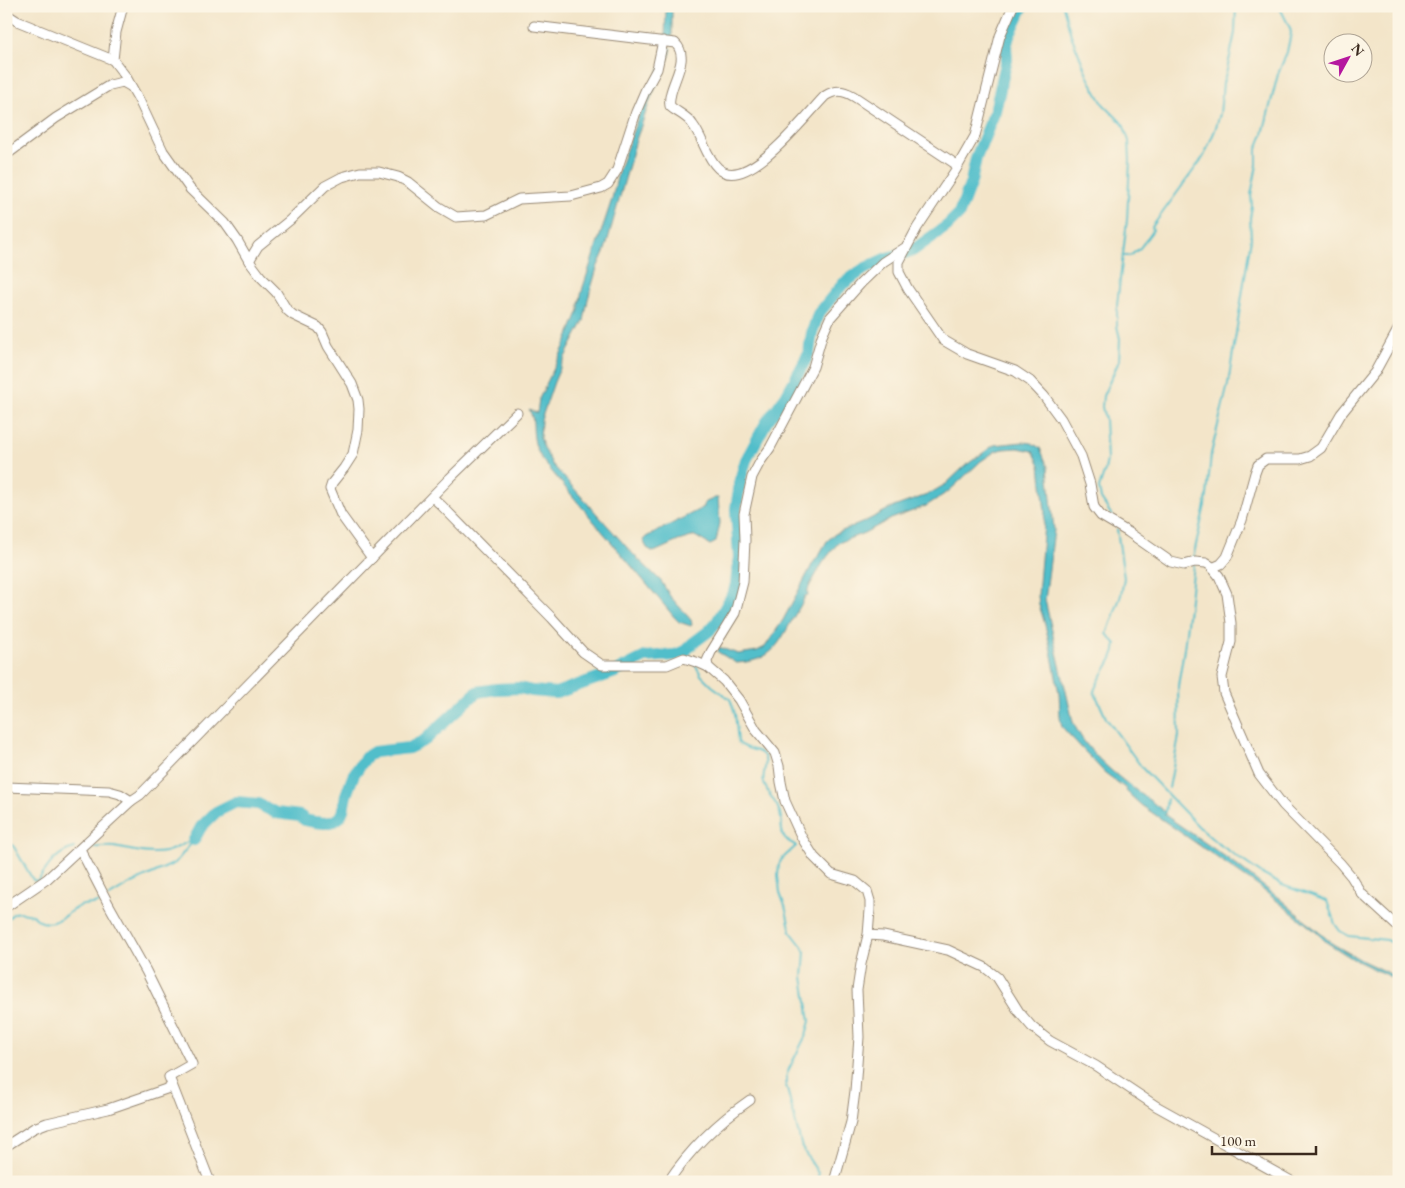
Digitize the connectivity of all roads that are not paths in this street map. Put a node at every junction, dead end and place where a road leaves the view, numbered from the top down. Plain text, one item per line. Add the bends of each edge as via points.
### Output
1 (123, 6) edge
2 (1013, 6) edge
3 (6, 14) edge
4 (534, 26) dead end
5 (663, 41) junction
6 (113, 60) junction
7 (131, 87) junction
8 (6, 155) edge
9 (957, 165) junction
10 (906, 247) junction
11 (249, 262) junction
12 (1399, 328) edge
13 (517, 413) dead end
14 (432, 498) junction
15 (372, 558) junction
16 (1212, 568) junction
17 (708, 667) junction
18 (6, 787) edge
19 (131, 801) junction
20 (80, 849) junction
21 (6, 907) edge
22 (1399, 928) edge
23 (868, 935) junction
24 (172, 1087) junction
25 (750, 1100) dead end
26 (6, 1146) edge
27 (210, 1182) edge
28 (668, 1182) edge
29 (834, 1182) edge
30 (1293, 1182) edge

1 - 6 street
2 - 9 street via 1000,36 975,136
3 - 6 street
4 - 5 street
5 - 9 street via 675,43 681,53 679,70 670,93 670,106 689,119 713,162 724,173 746,171 760,162 825,96 838,90 849,93
5 - 11 street via 656,69 636,112 617,170 608,184 601,188 570,196 519,199 486,215 456,217 398,176 360,172 324,186 258,246
6 - 7 street
7 - 8 street via 123,82 110,85 56,118
7 - 11 street via 178,174 225,223
9 - 10 street
10 - 16 street via 898,262 899,272 943,340 967,354 1015,371 1044,396 1081,456 1094,507 1101,516 1171,562 1184,565 1200,562
10 - 17 street via 883,262 830,318 813,367 752,477 744,514 743,582 735,612 711,652
11 - 15 street via 293,315 318,327 352,384 358,400 356,447 330,489 341,515
12 - 16 street via 1375,372 1341,414 1321,448 1310,456 1266,459 1258,465 1227,557
13 - 14 street
14 - 15 street
14 - 17 street via 583,652 602,666 667,665 684,658
15 - 19 street via 192,745
16 - 22 street via 1223,583 1231,613 1231,642 1222,676 1224,693 1259,774 1283,805 1340,863 1362,894
17 - 23 street via 734,692 756,730 775,753 785,801 796,828 814,857 831,874 855,881 868,891
18 - 19 street via 109,791
19 - 20 street
20 - 21 street via 47,879
20 - 24 street via 192,1064 169,1077
23 - 29 street via 857,990 859,1037 853,1109
23 - 30 street via 948,950 984,966 997,977 1032,1027 1050,1041 1096,1066 1156,1106
24 - 26 street via 108,1109 47,1123
24 - 27 street
25 - 28 street via 716,1126 678,1166

